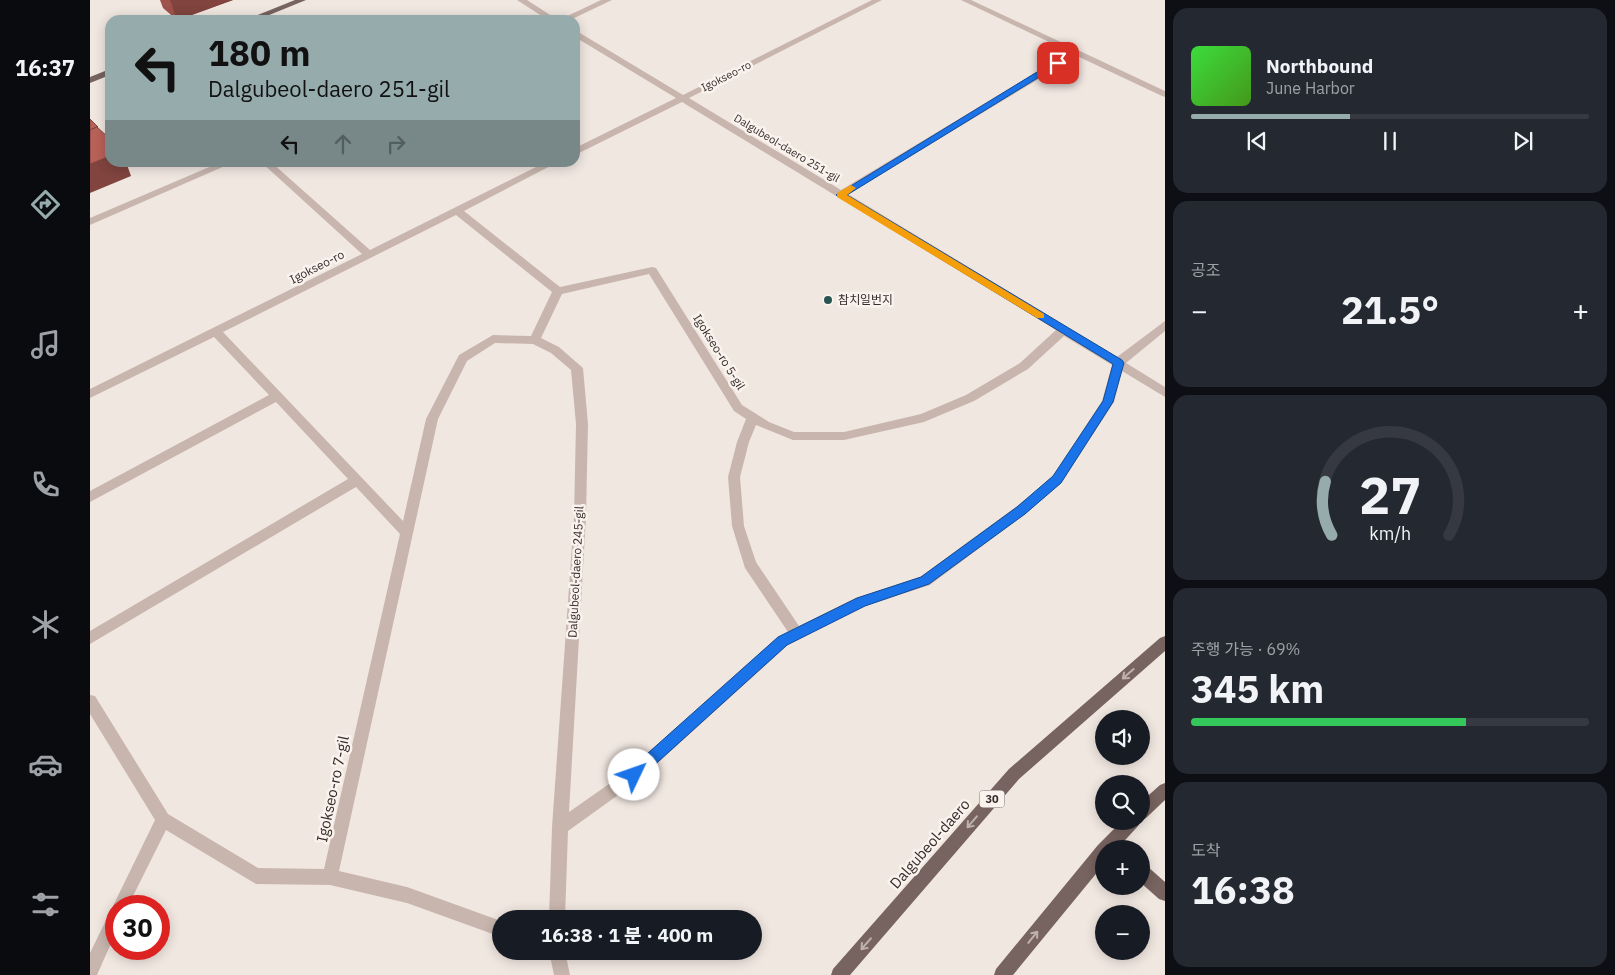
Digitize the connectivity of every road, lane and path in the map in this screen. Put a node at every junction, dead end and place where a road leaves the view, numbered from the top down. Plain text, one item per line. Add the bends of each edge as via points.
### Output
1 (302, 0) edge
2 (521, 0) edge
3 (608, 0) edge
4 (878, 0) edge
5 (965, 0) edge
6 (262, 15) edge
7 (546, 15) edge
8 (574, 15) edge
9 (580, 36) edge
10 (1075, 53) junction
11 (105, 74) edge
12 (90, 80) edge
13 (1165, 94) edge
14 (682, 98) junction
15 (580, 149) edge
16 (218, 167) edge
17 (271, 167) edge
18 (544, 167) edge
19 (840, 195) junction
20 (458, 211) junction
21 (90, 222) edge
22 (369, 255) junction
23 (558, 291) junction
24 (1165, 325) edge
25 (1064, 330) junction
26 (216, 332) junction
27 (535, 340) junction
28 (1118, 363) junction
29 (1165, 393) edge
30 (90, 394) edge
31 (277, 396) junction
32 (753, 417) junction
33 (357, 480) junction
34 (90, 497) edge
35 (407, 533) junction
36 (797, 634) junction
37 (90, 638) edge
38 (1165, 642) edge
39 (90, 701) edge
40 (1165, 790) edge
41 (1150, 804) edge
42 (163, 819) junction
43 (560, 828) junction
44 (1125, 830) edge
45 (1115, 840) edge
46 (1095, 864) edge
47 (330, 877) junction
48 (1150, 880) edge
49 (1165, 893) edge
50 (125, 895) edge
51 (557, 910) edge
52 (492, 926) edge
53 (105, 939) edge
54 (559, 960) edge
55 (90, 972) edge
56 (562, 975) edge
57 (839, 975) edge
58 (1002, 975) edge

1 - 6 main road
2 - 7 street
3 - 8 street
4 - 14 street, Igokseo-ro
5 - 10 street
9 - 14 street, Dalgubeol-daero 251-gil
10 - 13 street
10 - 19 street
11 - 12 main road
14 - 15 street, Igokseo-ro
14 - 19 street, Dalgubeol-daero 251-gil
16 - 21 street
17 - 22 street
18 - 20 street, Igokseo-ro
19 - 25 street, Dalgubeol-daero 251-gil
20 - 22 street, Igokseo-ro
20 - 23 street
22 - 26 street, Igokseo-ro
23 - 27 street
23 - 32 street, Igokseo-ro 5-gil via 652,270 738,408
24 - 28 street
25 - 28 street, Dalgubeol-daero 251-gil
25 - 32 street, Igokseo-ro 5-gil via 1024,366 970,398 924,418 844,436 793,436
26 - 30 street, Igokseo-ro
26 - 31 street
27 - 35 street, Igokseo-ro 7-gil via 493,339 463,358 432,418
27 - 43 street, Dalgubeol-daero 245-gil via 555,350 577,368 582,416 580,517
28 - 29 street, Dalgubeol-daero 251-gil
28 - 36 street via 1108,402 1057,480 925,581 861,602
31 - 33 street
31 - 34 street
32 - 36 street via 734,477 738,526 750,564
33 - 35 street
33 - 37 street
35 - 47 street, Igokseo-ro 7-gil
36 - 43 street via 783,641 634,775
38 -> 57 main road, Dalgubeol-daero / 30 via 1014,774
39 - 42 street
40 - 41 main road
42 - 47 street via 256,876
42 - 50 street
43 - 51 street, Dalgubeol-daero 245-gil
44 - 45 main road
58 -> 46 main road
47 - 52 street via 408,895
48 - 49 main road
53 - 55 street
54 - 56 street

